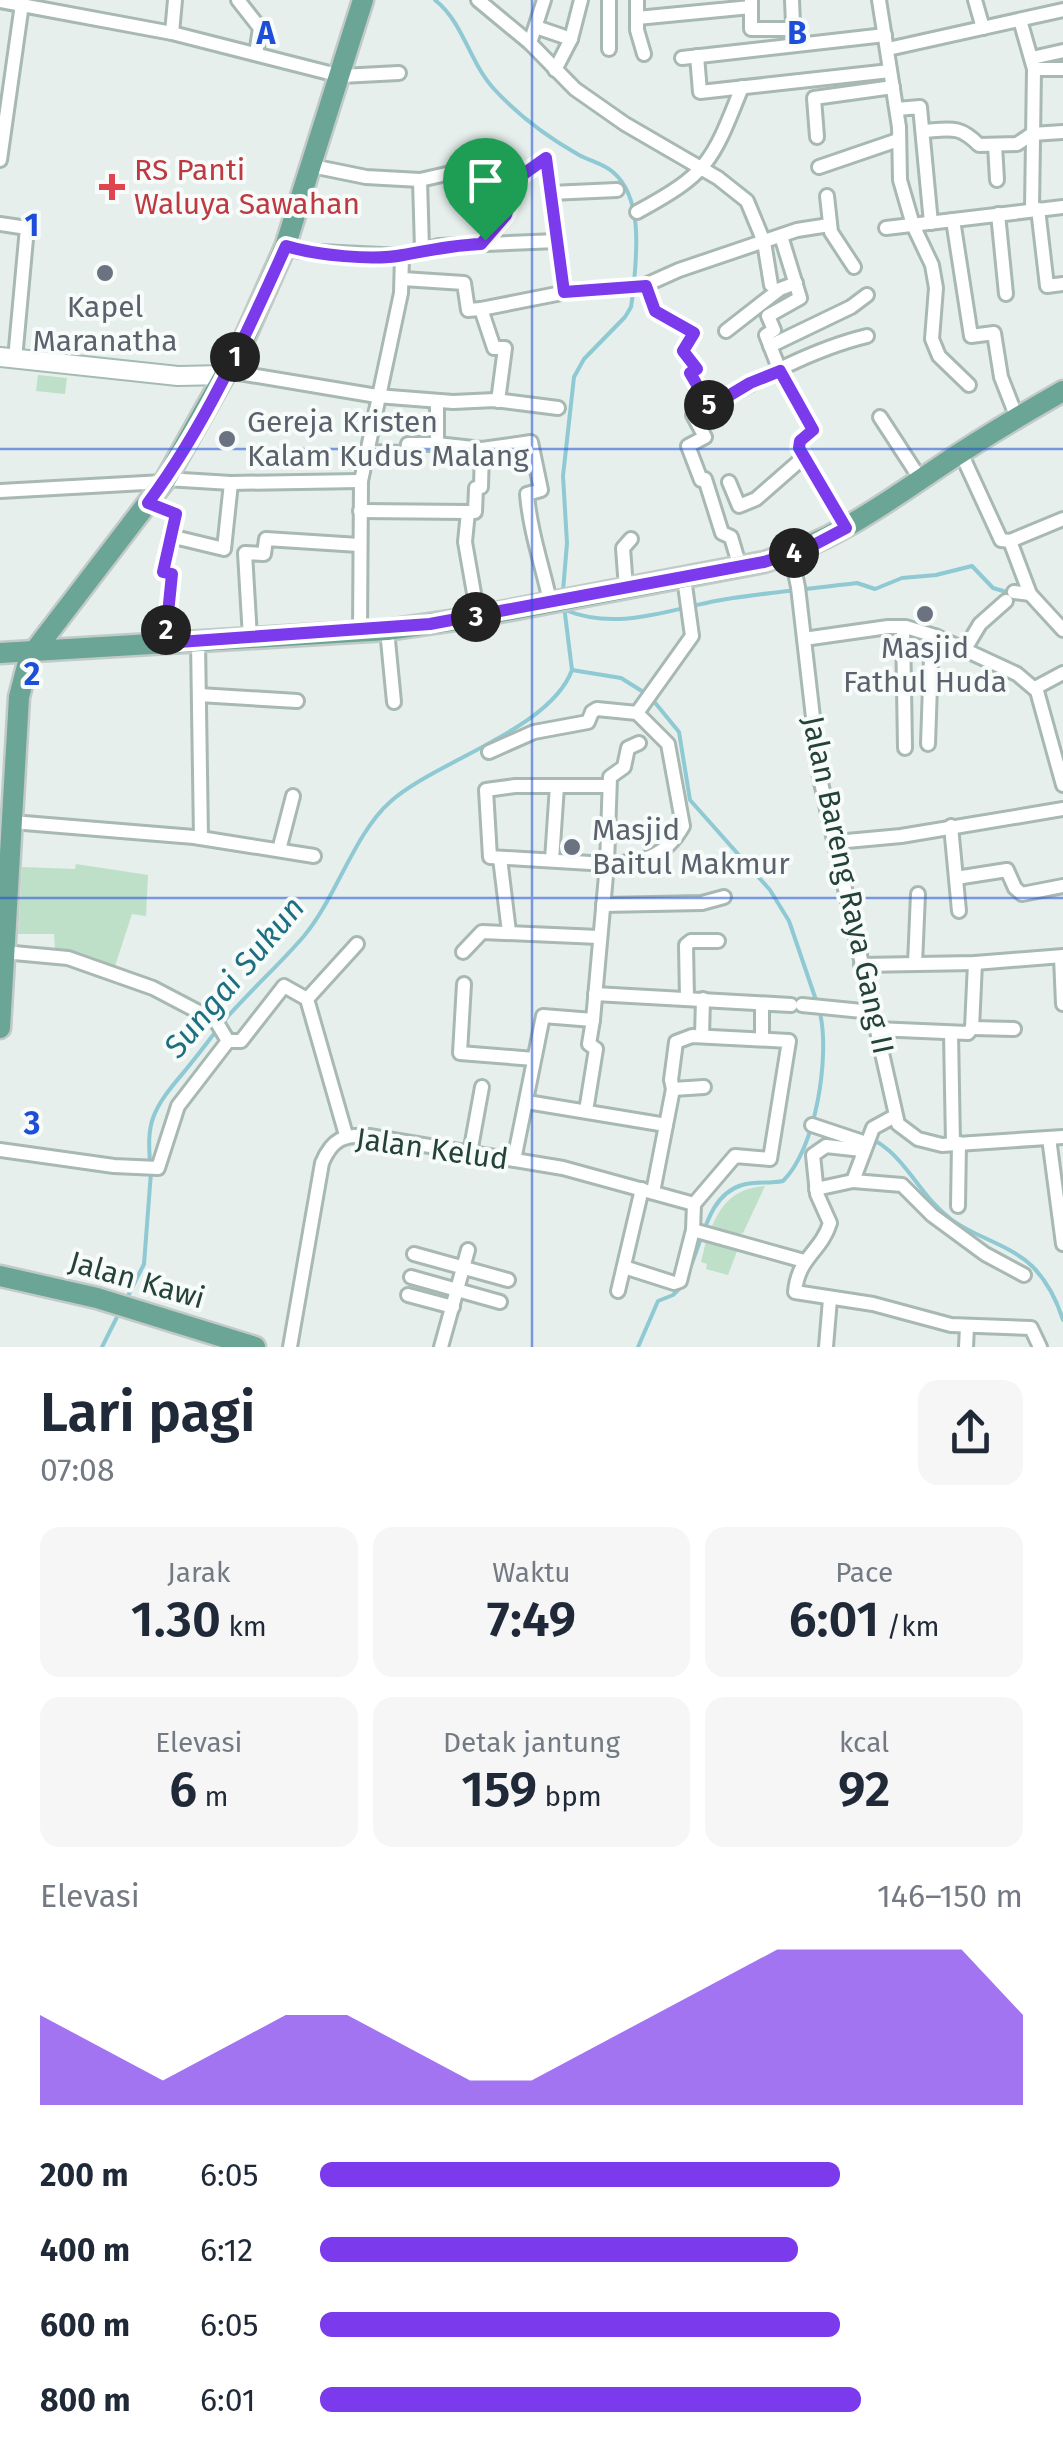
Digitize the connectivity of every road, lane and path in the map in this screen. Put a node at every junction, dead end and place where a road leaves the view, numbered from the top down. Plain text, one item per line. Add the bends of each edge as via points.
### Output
1 (175, 0) edge
2 (238, 0) edge
3 (478, 0) edge
4 (544, 0) edge
5 (582, 0) edge
6 (609, 0) edge
7 (636, 0) edge
8 (792, 0) edge
9 (879, 0) edge
10 (976, 0) edge
11 (0, 1) edge
12 (357, 1) edge
13 (751, 3) edge
14 (22, 4) junction
15 (76, 6) edge
16 (1063, 10) edge
17 (637, 18) junction
18 (1020, 20) junction
19 (536, 28) junction
20 (983, 28) junction
21 (775, 29) junction
22 (172, 33) junction
23 (571, 39) junction
24 (886, 42) junction
25 (530, 44) junction
26 (776, 46) junction
27 (609, 50) dead end
28 (1063, 51) edge
29 (256, 54) junction
30 (644, 54) dead end
31 (1033, 63) junction
32 (1063, 69) edge
33 (555, 70) junction
34 (890, 70) junction
35 (399, 72) dead end
36 (341, 76) junction
37 (813, 80) junction
38 (893, 87) junction
39 (742, 88) junction
40 (814, 98) junction
41 (896, 109) junction
42 (924, 131) junction
43 (1063, 132) edge
44 (1032, 134) junction
45 (818, 137) dead end
46 (898, 140) junction
47 (995, 145) junction
48 (0, 160) edge
49 (486, 165) dead end
50 (312, 166) junction
51 (819, 167) dead end
52 (703, 170) junction
53 (420, 180) junction
54 (997, 180) dead end
55 (617, 190) dead end
56 (550, 193) junction
57 (827, 196) dead end
58 (1063, 207) edge
59 (1035, 209) junction
60 (636, 212) dead end
61 (998, 214) junction
62 (952, 220) junction
63 (931, 223) junction
64 (0, 224) edge
65 (829, 225) junction
66 (913, 225) junction
67 (886, 228) dead end
68 (781, 236) junction
69 (558, 240) junction
70 (764, 242) junction
71 (481, 244) junction
72 (286, 246) junction
73 (422, 249) junction
74 (402, 256) junction
75 (854, 267) dead end
76 (403, 279) junction
77 (796, 283) junction
78 (1063, 284) edge
79 (771, 285) dead end
80 (644, 286) junction
81 (564, 292) junction
82 (867, 294) dead end
83 (1006, 294) dead end
84 (481, 309) junction
85 (726, 331) dead end
86 (867, 336) dead end
87 (770, 346) junction
88 (7, 358) edge
89 (780, 371) junction
90 (226, 373) junction
91 (178, 376) junction
92 (969, 385) dead end
93 (1063, 391) edge
94 (377, 396) junction
95 (437, 401) junction
96 (498, 401) junction
97 (211, 403) junction
98 (710, 407) junction
99 (558, 408) dead end
100 (880, 417) dead end
101 (1017, 418) junction
102 (436, 444) junction
103 (482, 449) junction
104 (366, 452) junction
105 (961, 453) junction
106 (802, 454) junction
107 (165, 480) junction
108 (921, 480) junction
109 (361, 481) junction
110 (231, 482) junction
111 (729, 482) dead end
112 (0, 491) edge
113 (148, 503) junction
114 (360, 511) junction
115 (468, 512) junction
116 (1063, 519) edge
117 (846, 528) junction
118 (170, 536) junction
119 (631, 539) dead end
120 (1010, 541) junction
121 (359, 545) junction
122 (790, 554) junction
123 (740, 567) junction
124 (684, 578) junction
125 (624, 588) junction
126 (1030, 594) junction
127 (551, 601) junction
128 (478, 616) junction
129 (903, 627) junction
130 (387, 630) junction
131 (1063, 630) edge
132 (360, 632) junction
133 (935, 636) junction
134 (250, 638) junction
135 (804, 639) junction
136 (198, 641) junction
137 (165, 643) junction
138 (966, 649) junction
139 (36, 650) junction
140 (0, 655) edge
141 (1063, 673) edge
142 (1035, 688) junction
143 (199, 695) junction
144 (19, 697) junction
145 (298, 701) dead end
146 (645, 701) junction
147 (394, 702) dead end
148 (639, 743) dead end
149 (928, 744) dead end
150 (905, 748) dead end
151 (489, 752) dead end
152 (1063, 784) edge
153 (557, 786) junction
154 (609, 786) junction
155 (293, 796) dead end
156 (1063, 809) edge
157 (951, 826) junction
158 (8, 829) edge
159 (198, 838) junction
160 (836, 842) junction
161 (279, 850) junction
162 (314, 856) dead end
163 (500, 858) junction
164 (552, 860) junction
165 (607, 864) junction
166 (956, 878) junction
167 (1063, 886) edge
168 (918, 894) dead end
169 (724, 897) dead end
170 (603, 905) junction
171 (959, 911) dead end
172 (510, 932) junction
173 (600, 937) junction
174 (718, 941) dead end
175 (357, 944) dead end
176 (463, 952) dead end
177 (2, 953) edge
178 (1062, 956) edge
179 (975, 963) junction
180 (915, 964) junction
181 (861, 966) junction
182 (0, 981) edge
183 (464, 984) dead end
184 (594, 994) junction
185 (307, 999) junction
186 (686, 999) junction
187 (703, 1000) junction
188 (762, 1004) junction
189 (1063, 1004) edge
190 (872, 1012) junction
191 (592, 1020) junction
192 (0, 1028) edge
193 (972, 1028) junction
194 (1014, 1029) dead end
195 (876, 1030) junction
196 (223, 1031) junction
197 (951, 1033) junction
198 (702, 1036) junction
199 (762, 1039) junction
200 (534, 1060) junction
201 (482, 1087) dead end
202 (704, 1087) dead end
203 (673, 1089) junction
204 (526, 1102) junction
205 (586, 1111) junction
206 (895, 1116) junction
207 (666, 1124) junction
208 (812, 1124) dead end
209 (346, 1135) junction
210 (1056, 1137) edge
211 (867, 1142) junction
212 (956, 1144) junction
213 (0, 1150) edge
214 (470, 1153) junction
215 (514, 1160) junction
216 (853, 1181) junction
217 (816, 1188) junction
218 (647, 1191) junction
219 (694, 1204) junction
220 (958, 1206) dead end
221 (1062, 1215) edge
222 (700, 1232) junction
223 (1063, 1244) edge
224 (468, 1250) dead end
225 (414, 1254) dead end
226 (804, 1261) junction
227 (624, 1267) junction
228 (464, 1268) junction
229 (1024, 1275) dead end
230 (0, 1276) edge
231 (411, 1277) dead end
232 (508, 1280) dead end
233 (457, 1290) junction
234 (618, 1291) dead end
235 (408, 1296) dead end
236 (830, 1299) junction
237 (500, 1302) dead end
238 (453, 1308) junction
239 (967, 1327) junction
240 (255, 1347) edge
241 (290, 1347) edge
242 (442, 1347) edge
243 (826, 1347) edge
244 (966, 1347) edge
245 (1040, 1347) edge

1 - 22 street
2 - 29 street via 260,28
3 - 25 street
4 - 19 street
5 - 23 street
6 - 27 street
7 - 17 street
8 - 21 street via 793,24
9 - 24 street
10 - 20 street
11 - 14 street
12 - 36 main road
13 - 17 street
13 - 21 street via 751,29
14 - 15 street
14 - 48 street
15 - 22 street
16 - 18 street
17 - 30 street
18 - 20 street
18 - 31 street
19 - 23 street
19 - 25 street
20 - 24 street
21 - 26 street
22 - 29 street
23 - 33 street
24 - 26 street
24 - 34 street
25 - 33 street
26 - 39 street via 689,57 698,90
28 - 31 street
29 - 36 street
31 - 32 street
31 - 44 street
33 - 52 street via 599,107
34 - 37 street
34 - 38 street
35 - 36 street
36 - 50 main road
37 - 39 street
37 - 40 street
38 - 40 street
38 - 41 street
39 - 52 street
40 - 45 street
41 - 42 street via 919,107
41 - 46 street
42 - 47 street via 956,129 980,145
42 - 63 street
43 - 44 street
44 - 47 street via 1017,144
44 - 59 street
46 - 51 street
46 - 66 street
47 - 54 street
49 - 53 street
50 - 53 street
50 - 72 main road
52 - 60 street
52 - 70 street via 746,200
53 - 73 street
55 - 56 street
56 - 69 street
56 - 71 street via 546,158 518,178 506,215
57 - 65 street
58 - 59 street
59 - 61 street
59 - 78 street via 1047,286
61 - 62 street
61 - 83 street
62 - 63 street
62 - 101 street via 972,336 994,333
63 - 66 street
64 - 88 street via 27,228
65 - 68 street
65 - 75 street
66 - 67 street
66 - 92 street via 935,282 934,345
68 - 70 street
68 - 77 street
69 - 71 street
69 - 81 street
70 - 79 street
70 - 80 street
71 - 73 street
72 - 74 street
72 - 90 main road
73 - 74 street
74 - 76 street
76 - 84 street via 464,284 468,310
76 - 94 street
77 - 85 street
77 - 87 street via 800,298 768,316 774,330 766,336
80 - 81 street
80 - 98 street via 655,311 694,333 683,351
81 - 84 street
82 - 87 street
84 - 96 street via 494,348 505,348
86 - 89 street
87 - 89 street
88 - 91 main road
89 - 98 street
89 - 106 street via 813,430 800,441
90 - 91 main road
90 - 94 street
90 - 97 main road
91 - 97 main road
93 - 101 main road
94 - 95 street
94 - 104 street
95 - 96 street
95 - 102 street
96 - 99 street
97 - 107 main road
98 - 123 street via 693,415 705,437 688,446
100 - 108 street
101 - 105 main road
102 - 103 street
102 - 104 street via 408,444 407,453
103 - 115 street via 481,487 475,512
103 - 127 street via 531,442 541,490 527,494 530,530
104 - 109 street
105 - 108 main road
105 - 120 street via 1002,540
106 - 111 street via 756,499 739,506
106 - 117 street
107 - 110 street
107 - 112 street
107 - 113 main road
108 - 117 main road
109 - 110 street
109 - 114 street
110 - 118 street via 224,549
113 - 118 street via 176,514
113 - 139 main road
114 - 115 street
114 - 121 street
115 - 128 street via 465,542
116 - 120 street
117 - 122 main road
118 - 137 street via 163,572 172,574
119 - 125 street via 622,548
120 - 126 street
121 - 132 street
121 - 134 street via 266,539 264,554 245,553
122 - 123 main road
122 - 135 street, Jalan Bareng Raya Gang II
123 - 124 main road
124 - 125 main road
124 - 146 street via 692,636
125 - 127 main road
126 - 131 street
126 - 138 street via 1010,596 980,624
127 - 128 main road
128 - 130 main road
129 - 133 street
129 - 135 street
129 - 150 street
130 - 132 main road
130 - 147 street
132 - 134 main road
133 - 138 street
133 - 149 street
134 - 136 main road
135 - 160 street, Jalan Bareng Raya Gang II via 820,778
136 - 137 main road
136 - 143 street
137 - 139 main road
138 - 142 street
139 - 140 main road
139 - 144 main road
140 - 144 main road
141 - 142 street
142 - 152 street
143 - 145 street
143 - 159 street
144 - 158 main road
146 - 151 street via 593,710 588,722 534,732
146 - 165 street via 668,744 683,826 648,859
148 - 154 street via 628,748
153 - 154 street
153 - 163 street via 486,790 490,857
153 - 164 street
154 - 165 street
155 - 161 street
156 - 157 street
157 - 160 street
157 - 166 street
158 - 159 street
158 - 177 main road
159 - 161 street
160 - 181 street, Jalan Bareng Raya Gang II
161 - 162 street
163 - 164 street
163 - 172 street
164 - 165 street
165 - 170 street
166 - 167 street via 1007,870 1022,894
166 - 171 street
168 - 180 street
169 - 170 street
170 - 173 street
172 - 173 street
172 - 176 street via 482,932
173 - 184 street
174 - 186 street via 686,945
175 - 185 street
177 - 182 main road
177 - 196 street via 86,963 162,992
178 - 179 street
178 - 189 street
179 - 180 street
179 - 193 street
180 - 181 street
181 - 190 street, Jalan Bareng Raya Gang II
182 - 192 main road
183 - 200 street via 460,1053
184 - 186 street
184 - 191 street
185 - 196 street via 284,986 242,1041
185 - 209 street
186 - 187 street
187 - 188 street
187 - 198 street
188 - 190 street
188 - 199 street
190 - 195 street, Jalan Bareng Raya Gang II
191 - 200 street via 543,1016
191 - 205 street via 590,1044 596,1049
193 - 194 street
193 - 197 street
195 - 197 street
195 - 206 street, Jalan Bareng Raya Gang II
196 - 213 street via 178,1106 160,1166
197 - 212 street
198 - 199 street
198 - 203 street via 676,1042
199 - 219 street via 789,1040 770,1159 735,1156
200 - 204 street
201 - 214 street
202 - 203 street
203 - 207 street
204 - 205 street
204 - 215 street
205 - 207 street
206 - 211 street via 879,1123
206 - 212 street via 918,1140
207 - 218 street
208 - 211 street
209 - 214 street, Jalan Kelud
209 - 241 street, Jalan Kelud via 322,1163
210 - 212 street
210 - 221 street via 1052,1179
211 - 216 street
211 - 217 street via 817,1150
212 - 220 street
214 - 215 street, Jalan Kelud
215 - 218 street, Jalan Kelud
216 - 217 street
216 - 229 street via 902,1185 986,1254
217 - 226 street via 829,1228
218 - 219 street, Jalan Kelud
218 - 227 street
219 - 222 street
221 - 223 street
222 - 226 street
222 - 227 street via 680,1281
224 - 228 street
225 - 228 street
226 - 236 street via 796,1292
227 - 234 street
228 - 232 street
228 - 233 street
230 - 240 main road, Jalan Kawi
231 - 233 street
233 - 237 street
233 - 238 street
235 - 238 street
236 - 239 street
236 - 243 street
238 - 242 street
239 - 244 street
239 - 245 street via 1031,1328

